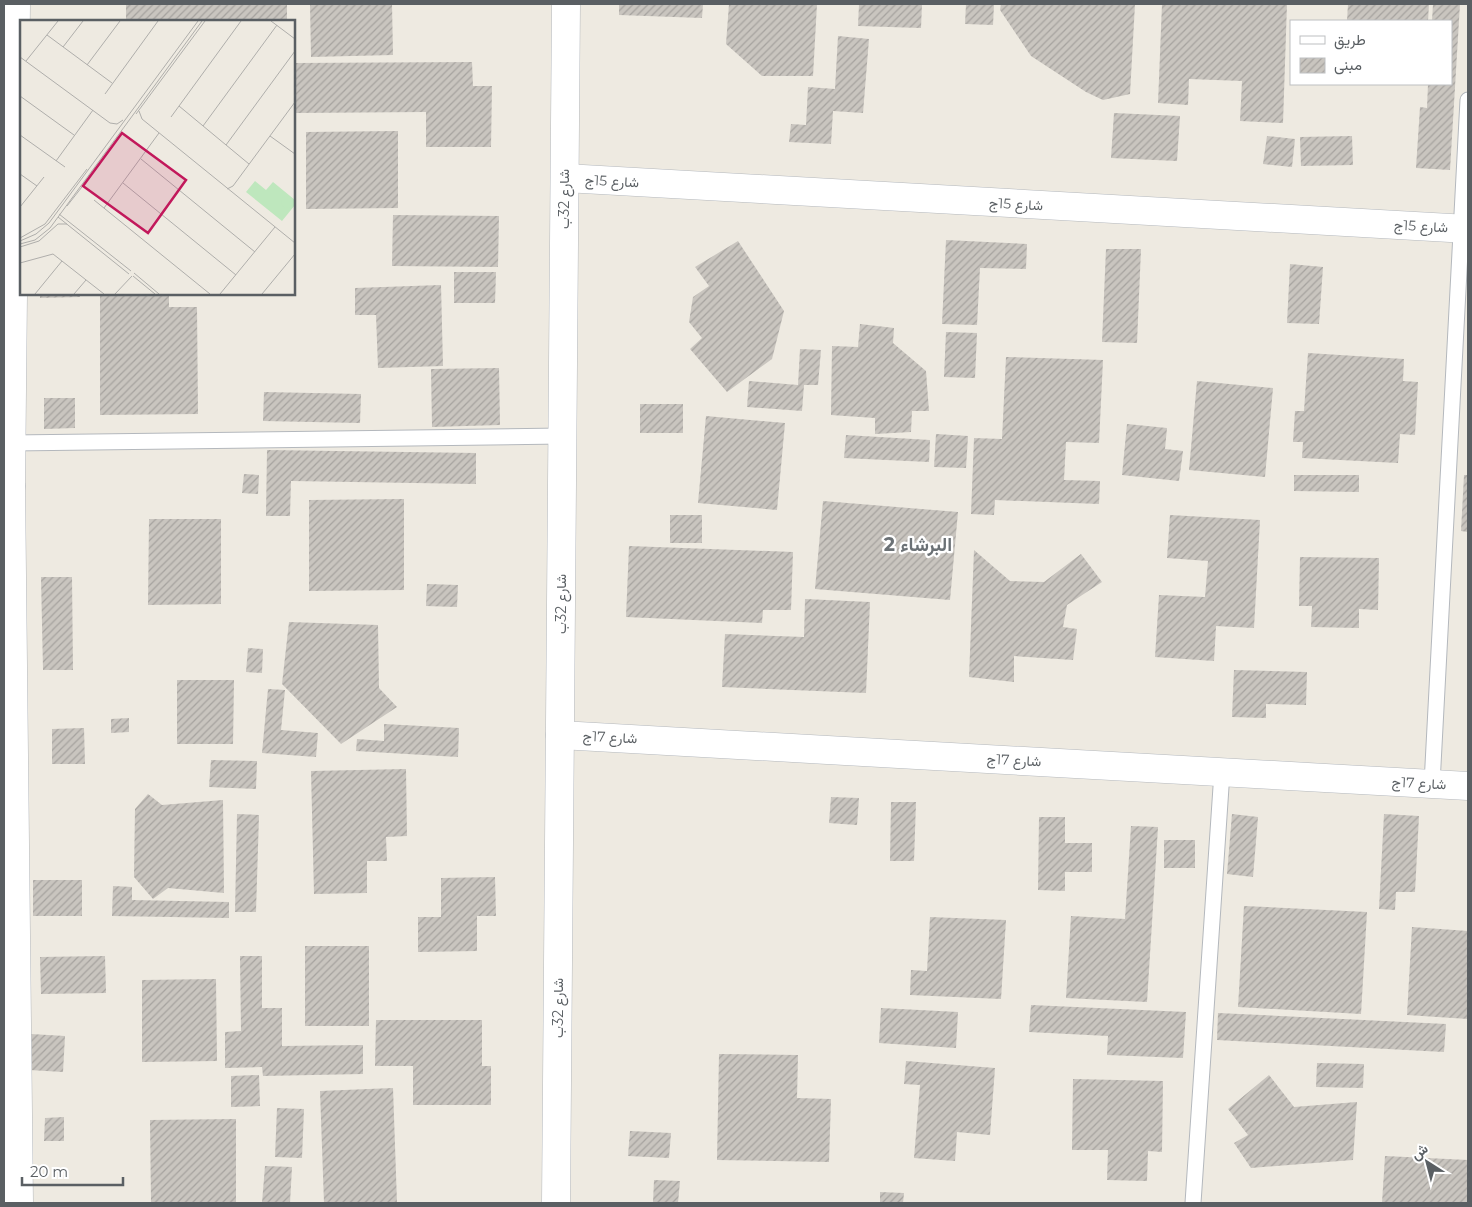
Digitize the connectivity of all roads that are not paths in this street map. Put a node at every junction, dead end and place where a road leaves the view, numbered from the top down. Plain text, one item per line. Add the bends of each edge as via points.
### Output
1 (16, 4) edge
2 (566, 4) edge
3 (1468, 100) edge
4 (564, 178) junction
5 (1464, 229) edge
6 (562, 436) junction
7 (11, 443) junction
8 (7, 486) edge
9 (560, 735) junction
10 (1222, 772) junction
11 (1432, 784) junction
12 (1468, 786) edge
13 (19, 1203) edge
14 (556, 1203) edge
15 (1193, 1203) edge

1 - 7 street
2 - 4 street, شارع 32ب
3 - 5 lane
4 - 5 street, شارع 15ج
4 - 6 street, شارع 32ب
5 - 11 lane
6 - 7 lane
6 - 9 street, شارع 32ب
7 - 8 street
8 - 13 street
9 - 10 street, شارع 17ج
9 - 14 street, شارع 32ب
10 - 11 street, شارع 17ج
10 - 15 lane
11 - 12 street, شارع 17ج

